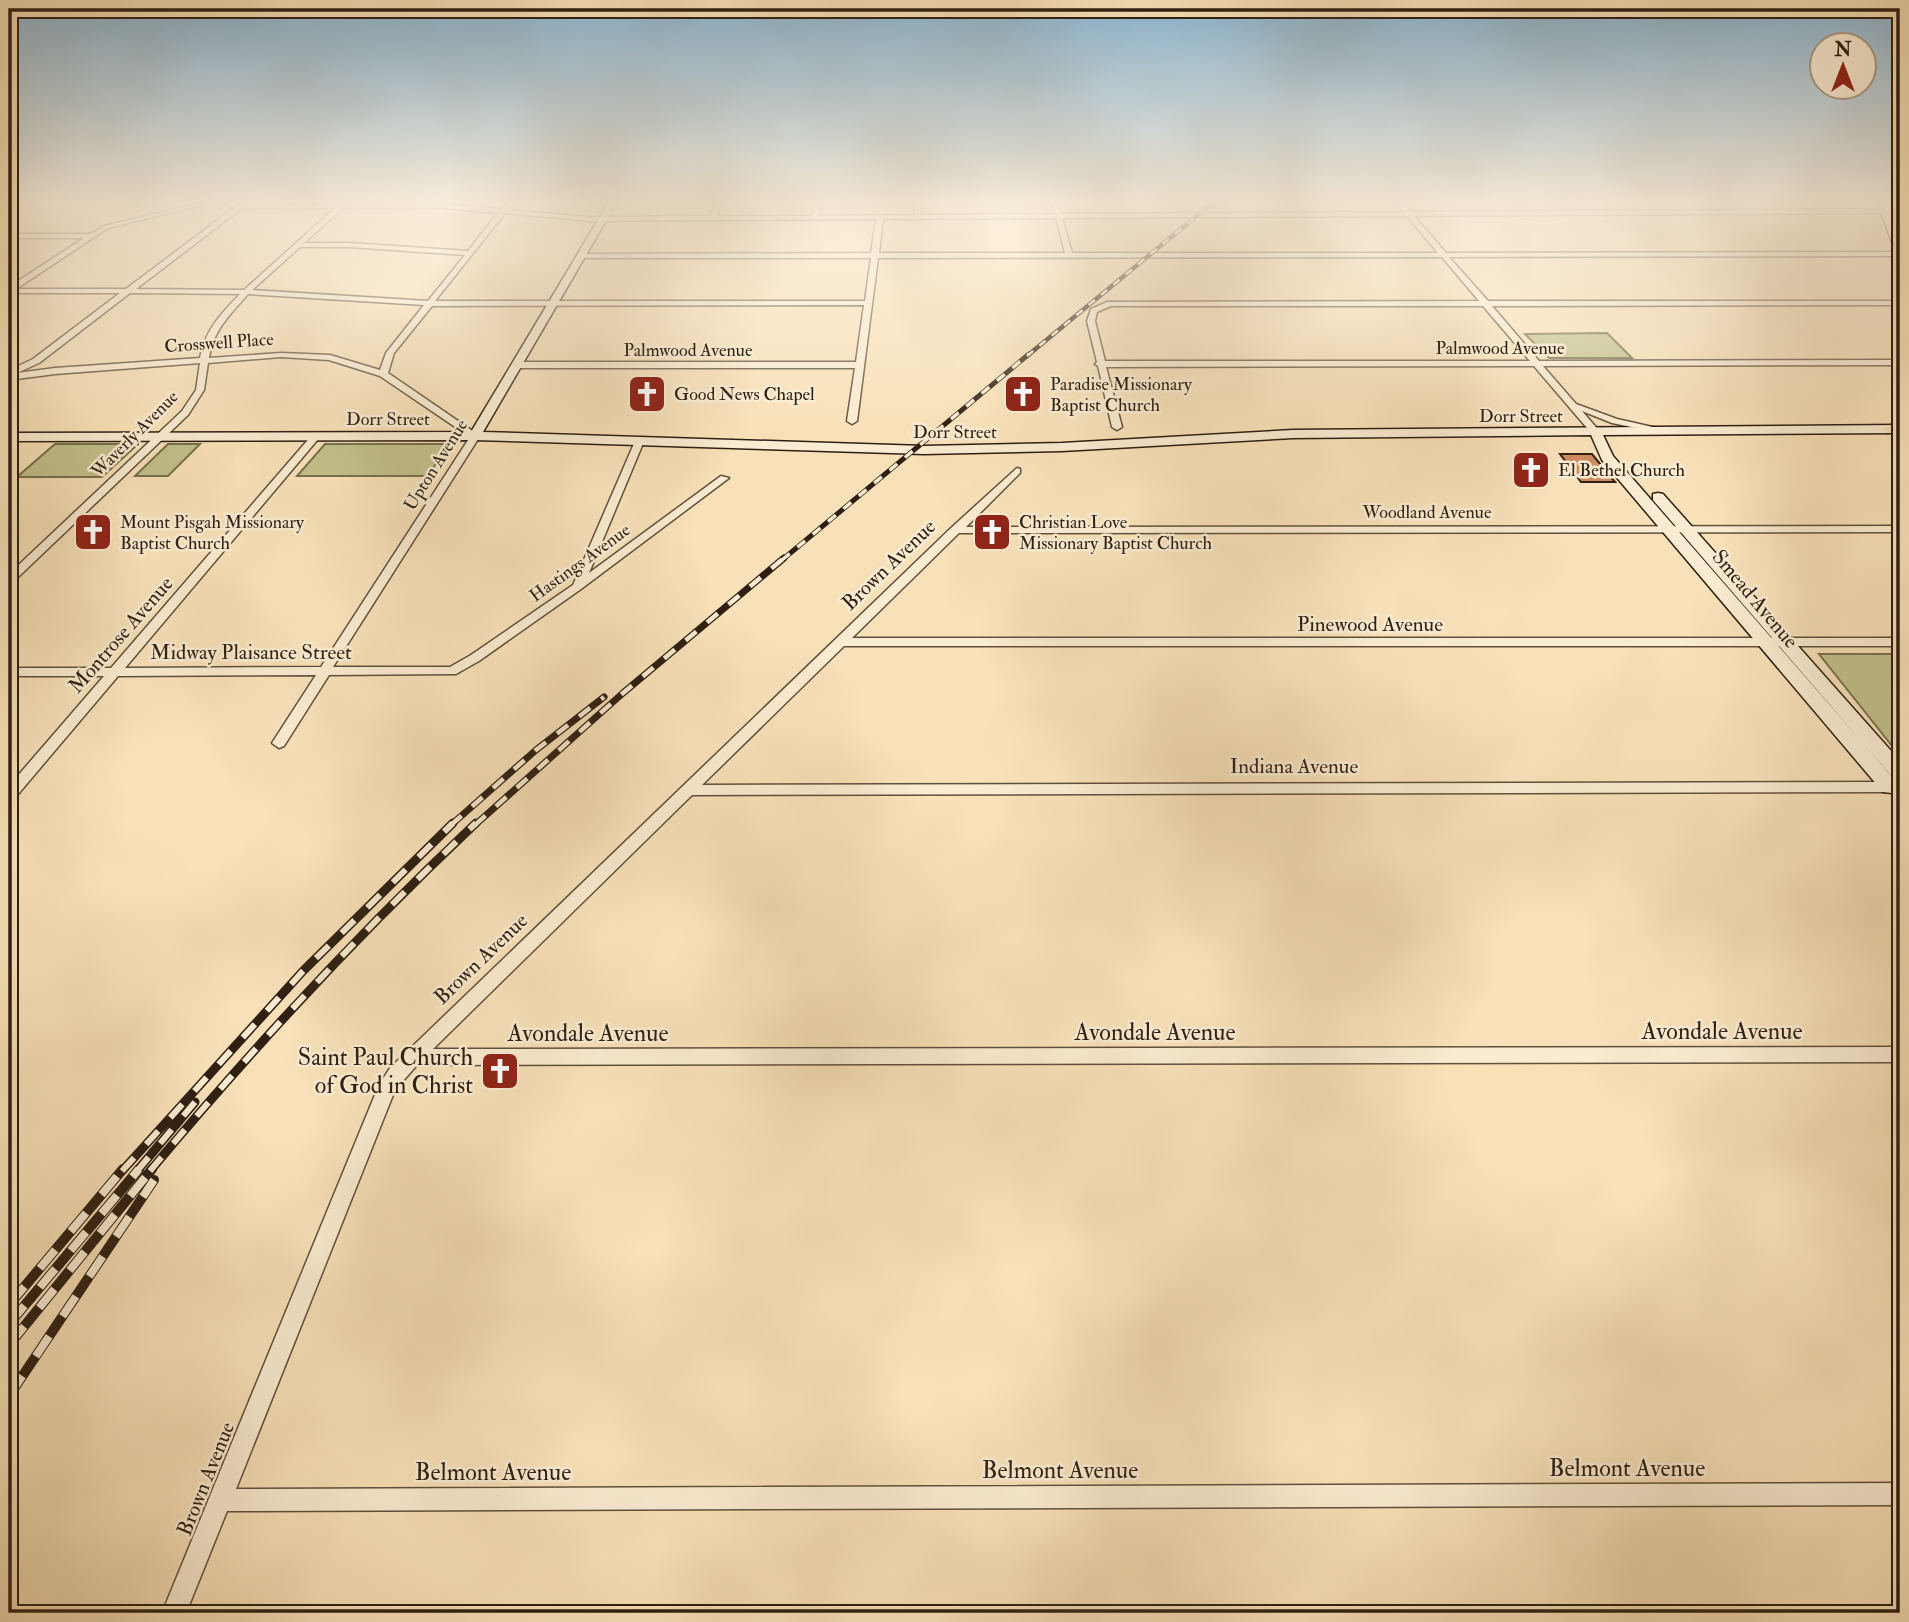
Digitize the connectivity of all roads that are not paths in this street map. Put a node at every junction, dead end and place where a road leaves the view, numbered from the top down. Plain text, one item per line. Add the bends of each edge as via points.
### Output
1 (32, 276) edge
2 (146, 276) edge
3 (265, 276) edge
4 (452, 276) edge
5 (569, 276) edge
6 (872, 276) edge
7 (1463, 276) edge
8 (127, 290) junction
9 (9, 291) edge
10 (246, 292) junction
11 (868, 303) junction
12 (1486, 303) junction
13 (1900, 303) edge
14 (430, 304) junction
15 (552, 304) junction
16 (205, 360) junction
17 (36, 361) junction
18 (1900, 363) edge
19 (1099, 364) junction
20 (1538, 364) junction
21 (860, 365) junction
22 (517, 366) junction
23 (55, 371) junction
24 (383, 374) junction
25 (9, 376) edge
26 (1571, 402) junction
27 (852, 421) dead end
28 (1117, 427) dead end
29 (1897, 428) edge
30 (1673, 431) junction
31 (1537, 433) junction
32 (1596, 433) junction
33 (316, 436) junction
34 (475, 436) junction
35 (9, 437) edge
36 (160, 437) junction
37 (639, 441) junction
38 (1606, 457) junction
39 (1017, 471) dead end
40 (724, 478) dead end
41 (1668, 529) junction
42 (1686, 529) junction
43 (1900, 529) edge
44 (955, 530) junction
45 (9, 580) edge
46 (577, 587) junction
47 (839, 642) junction
48 (1785, 642) junction
49 (1900, 642) edge
50 (1765, 643) junction
51 (324, 671) junction
52 (452, 671) joint
53 (9, 672) edge
54 (115, 672) junction
55 (279, 743) dead end
56 (1897, 782) edge
57 (687, 790) junction
58 (9, 795) edge
59 (1900, 1055) edge
60 (411, 1057) junction
61 (1900, 1494) edge
62 (220, 1500) junction
63 (174, 1613) edge

1 - 9 street
2 - 8 street
3 - 10 street, Waverly Avenue
4 - 14 street
5 - 15 main road, Upton Avenue
6 - 11 street
7 - 12 street, Smead Avenue
8 - 9 street
8 - 10 street
8 - 17 street
10 - 14 street
10 - 16 street, Waverly Avenue via 215,326
11 - 15 street
11 - 21 street
12 - 13 street
12 - 19 street via 1116,303 1098,309 1090,318
12 - 20 street, Smead Avenue
14 - 15 street
14 - 24 street via 390,353
15 - 22 main road, Upton Avenue
16 - 23 street, Crosswell Place
16 - 24 street, Crosswell Place via 297,355 343,361
16 - 36 street, Waverly Avenue via 196,399
17 - 23 street
17 - 25 street
18 - 20 street, Palmwood Avenue
19 - 20 street, Palmwood Avenue
19 - 28 street
20 - 26 street, Smead Avenue
21 - 22 street, Palmwood Avenue
21 - 27 street
22 - 34 main road, Upton Avenue
23 - 25 street, Crosswell Place
24 - 34 street, Crosswell Place
26 - 30 street via 1615,421
26 - 32 street, Smead Avenue
29 - 30 main road, Dorr Street
30 - 32 main road, Dorr Street
31 - 32 main road, Dorr Street
31 - 37 main road, Dorr Street via 1293,434 965,450
31 - 38 main road via 1584,445
32 - 38 main road, Smead Avenue
32 - 42 main road, Smead Avenue
33 - 34 main road, Dorr Street
33 - 36 main road, Dorr Street
33 - 54 street, Montrose Avenue
34 - 37 main road, Dorr Street
34 - 51 street, Upton Avenue
35 - 36 main road, Dorr Street
36 - 45 street, Waverly Avenue
37 - 46 street
38 - 41 street, Smead Avenue
39 - 44 street, Brown Avenue
40 - 46 street, Hastings Avenue
41 - 42 street, Woodland Avenue
41 - 44 street, Woodland Avenue
41 - 50 street, Smead Avenue
42 - 43 street, Woodland Avenue
42 - 48 main road, Smead Avenue
44 - 47 street, Brown Avenue
46 - 52 street, Hastings Avenue
47 - 50 street, Pinewood Avenue
47 - 57 street, Brown Avenue
48 - 49 street, Pinewood Avenue
48 - 50 street, Pinewood Avenue
48 - 56 main road, Smead Avenue
50 - 56 street, Smead Avenue
51 - 52 street, Midway Plaisance Street
51 - 54 street, Midway Plaisance Street
51 - 55 street, Upton Avenue
53 - 54 street, Midway Plaisance Street
54 - 58 street, Montrose Avenue
56 - 57 street, Indiana Avenue
57 - 60 street, Brown Avenue
59 - 60 street, Avondale Avenue
60 - 62 street, Brown Avenue via 388,1085
61 - 62 street, Belmont Avenue
62 - 63 street, Brown Avenue

